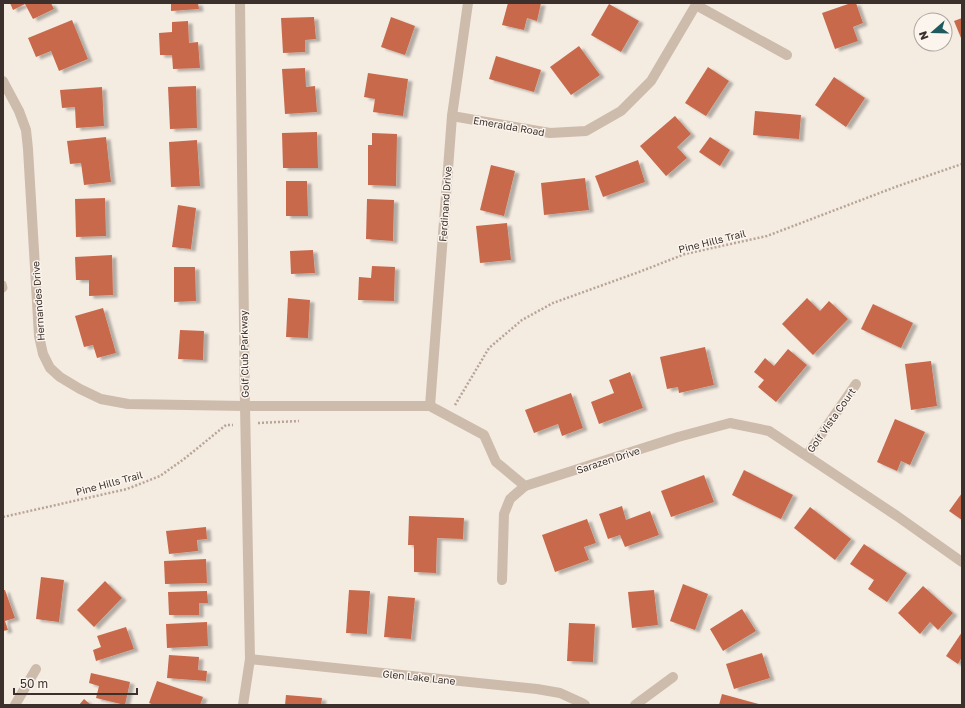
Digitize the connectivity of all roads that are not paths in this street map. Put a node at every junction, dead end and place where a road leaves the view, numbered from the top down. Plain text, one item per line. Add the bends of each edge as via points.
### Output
1 (240, 3) edge
2 (468, 3) edge
3 (696, 4) edge
4 (787, 55) dead end
5 (3, 81) edge
6 (452, 116) junction
7 (3, 284) edge
8 (3, 289) edge
9 (856, 384) dead end
10 (245, 406) junction
11 (430, 406) junction
12 (807, 455) junction
13 (525, 486) junction
14 (962, 562) edge
15 (502, 580) dead end
16 (250, 659) junction
17 (36, 669) dead end
18 (673, 676) dead end
19 (15, 705) edge
20 (243, 705) edge
21 (585, 705) edge
22 (635, 705) edge

1 - 10 street, Golf Club Parkway
2 - 6 street, Ferdinand Drive
3 - 4 street
3 - 6 street, Emeralda Road via 651,80 621,111 586,131 550,133
5 - 10 street, Hernandes Drive via 26,130 39,336 43,354 50,368 60,377 101,399 128,404
6 - 11 street, Ferdinand Drive
7 - 8 lane
9 - 12 street, Golf Vista Court
10 - 11 street
10 - 16 street, Golf Club Parkway
11 - 13 street via 484,435 496,462
12 - 13 street, Sarazen Drive via 769,431 730,423
12 - 14 street, Sarazen Drive
13 - 15 street via 510,499 504,514
16 - 20 street, Golf Club Parkway
16 - 21 street, Glen Lake Lane via 537,689 560,693
17 - 19 street
18 - 22 street

